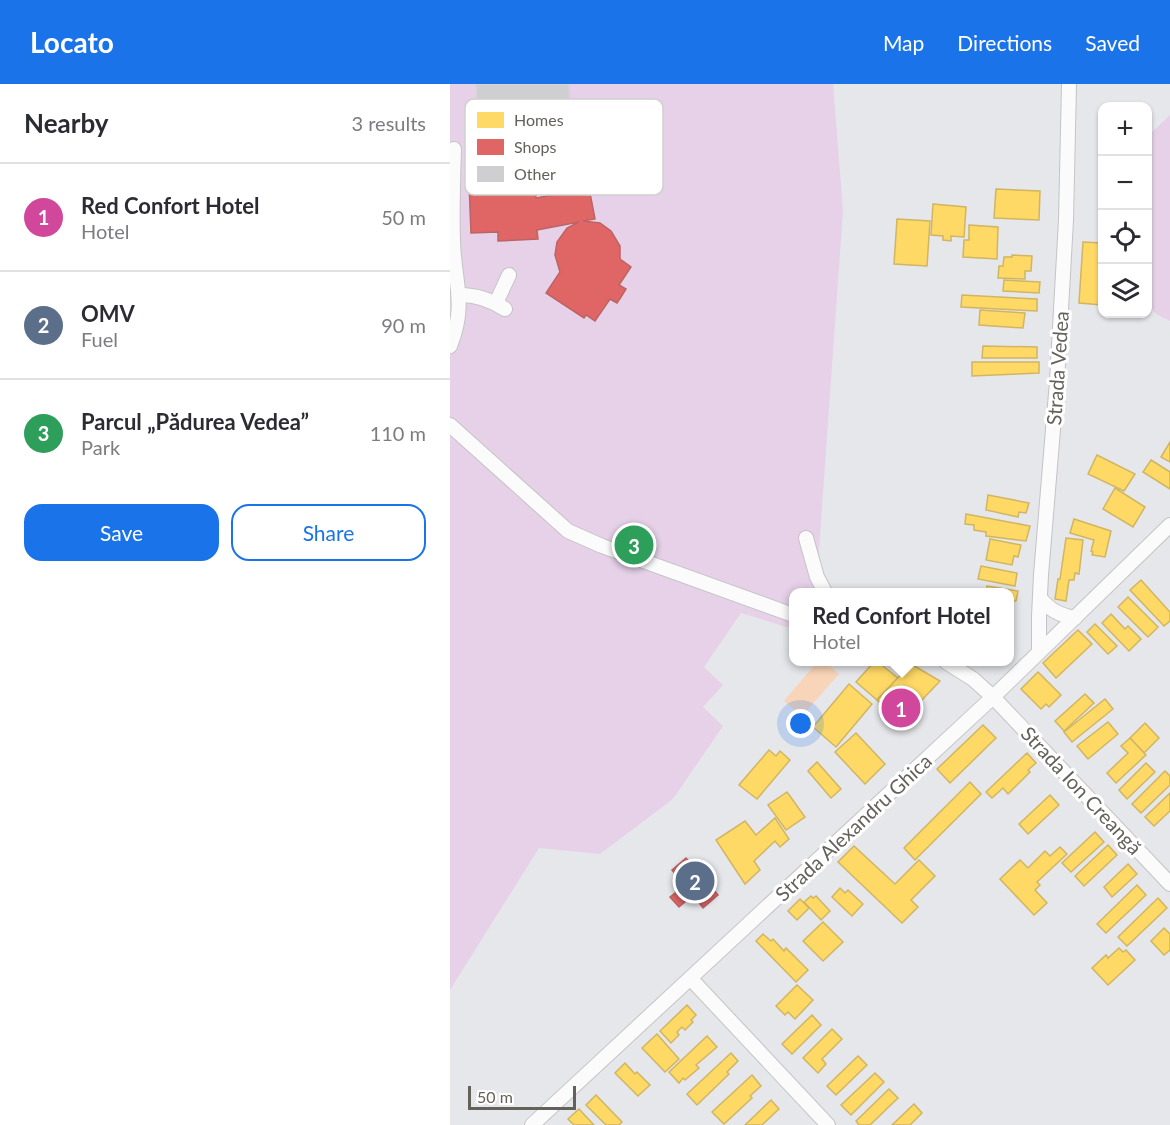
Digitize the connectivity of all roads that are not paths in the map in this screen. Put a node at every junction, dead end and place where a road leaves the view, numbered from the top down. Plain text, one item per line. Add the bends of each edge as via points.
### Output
1 (1069, 84) edge
2 (454, 149) dead end
3 (509, 274) dead end
4 (460, 295) junction
5 (450, 346) edge
6 (450, 425) edge
7 (1170, 525) edge
8 (806, 538) dead end
9 (823, 588) edge
10 (1040, 598) junction
11 (789, 614) edge
12 (1075, 618) junction
13 (1039, 652) junction
14 (952, 666) edge
15 (993, 697) junction
16 (1170, 884) edge
17 (691, 979) junction
18 (532, 1125) edge
19 (828, 1125) edge

1 - 10 street, Strada Vedea via 1059,347
2 - 4 street via 453,244
3 - 4 street via 501,306 472,295
4 - 5 street via 457,326
6 - 11 street via 568,531
7 - 12 street, Strada Alexandru Ghica
8 - 9 street
10 - 12 street via 1050,609
10 - 13 street, Strada Vedea
12 - 13 street, Strada Alexandru Ghica
13 - 15 street, Strada Alexandru Ghica
14 - 15 street, Strada Ion Creangă
15 - 16 street, Strada Ion Creangă
15 - 17 street, Strada Alexandru Ghica
17 - 18 street, Strada Alexandru Ghica
17 - 19 street

